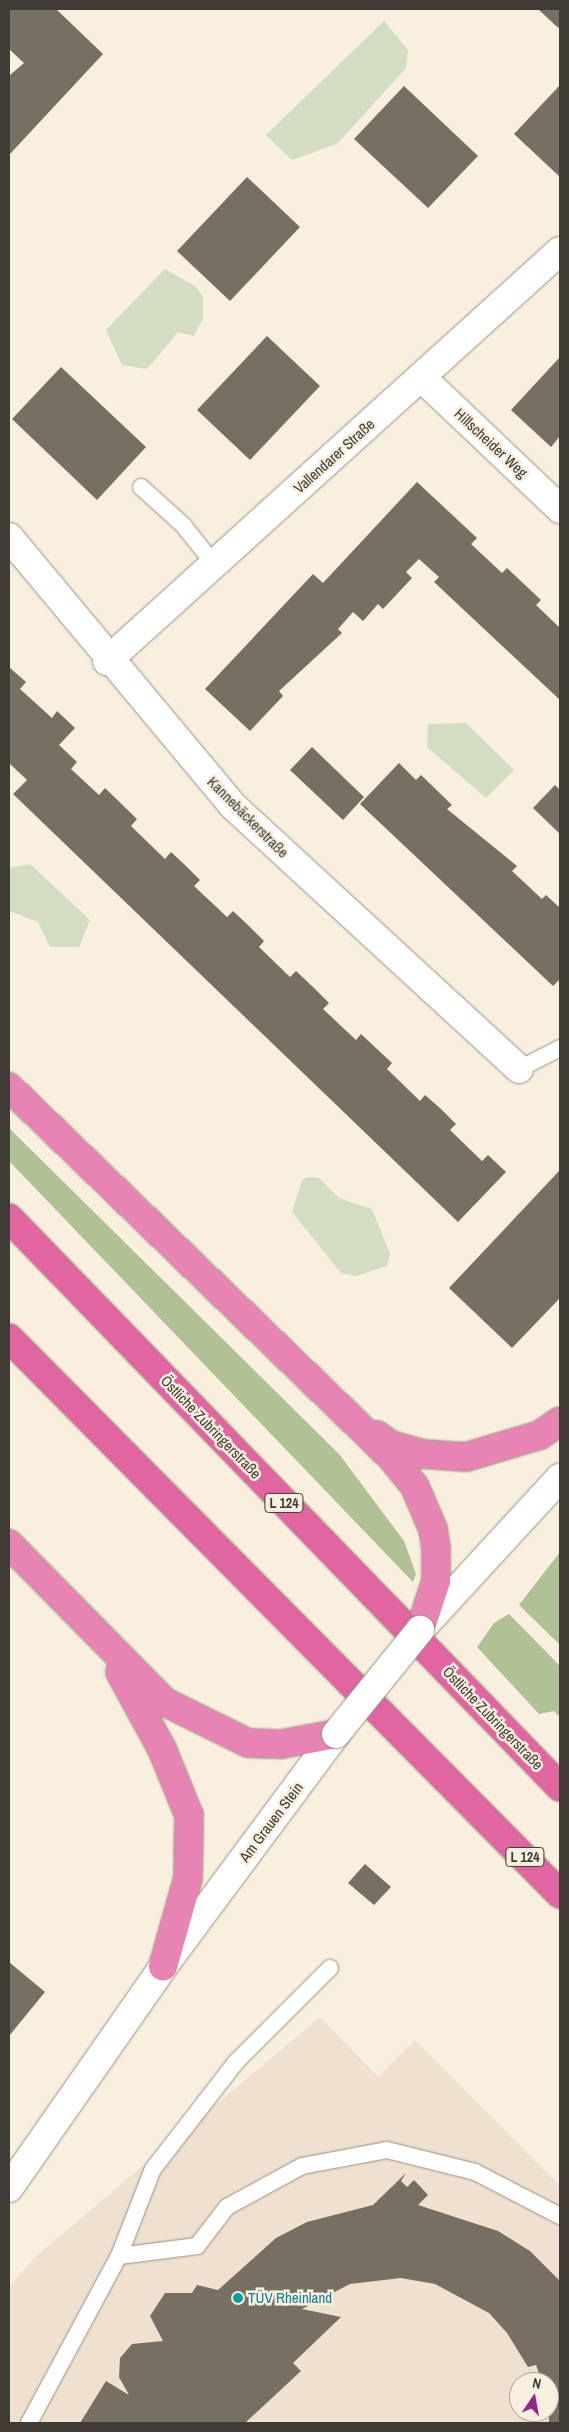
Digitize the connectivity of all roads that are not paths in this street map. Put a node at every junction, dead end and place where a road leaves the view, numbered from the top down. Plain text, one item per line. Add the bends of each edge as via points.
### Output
1 (560, 251) edge
2 (421, 377) junction
3 (141, 487) dead end
4 (560, 509) edge
5 (9, 537) edge
6 (214, 564) junction
7 (108, 660) junction
8 (560, 1048) edge
9 (518, 1069) joint
10 (9, 1087) edge
11 (9, 1218) edge
12 (9, 1338) edge
13 (337, 1406) junction
14 (560, 1420) edge
15 (560, 1478) edge
16 (9, 1544) edge
17 (420, 1630) junction
18 (103, 1643) junction
19 (336, 1734) junction
20 (560, 1787) edge
21 (560, 1894) edge
22 (163, 1967) junction
23 (330, 1968) dead end
24 (9, 2188) edge
25 (560, 2216) edge
26 (119, 2256) junction
27 (29, 2423) edge

1 - 2 street, Vallendarer Straße
2 - 4 street, Hillscheider Weg
2 - 6 street, Vallendarer Straße
3 - 6 lane via 183,525
5 - 7 street, Kannebäckerstraße
6 - 7 street, Vallendarer Straße
7 - 9 street, Kannebäckerstraße via 232,805
8 - 9 lane
10 - 13 highway
11 - 20 highway, Östliche Zubringerstraße / L 124
12 - 21 highway, L 124
13 - 14 highway via 390,1445 466,1457 540,1435
13 - 17 highway via 416,1487 433,1529 436,1581
15 - 17 street, Am Grauen Stein
16 - 18 highway
17 - 19 street, Am Grauen Stein, bridge
18 - 19 highway via 165,1702 234,1737 282,1744
18 - 22 highway via 150,1724 189,1815 188,1878
19 - 22 street, Am Grauen Stein
22 - 24 street, Am Grauen Stein
23 - 26 lane via 236,2062 153,2169
25 - 26 lane via 475,2172 387,2150 302,2166 227,2207 197,2246
26 - 27 lane

